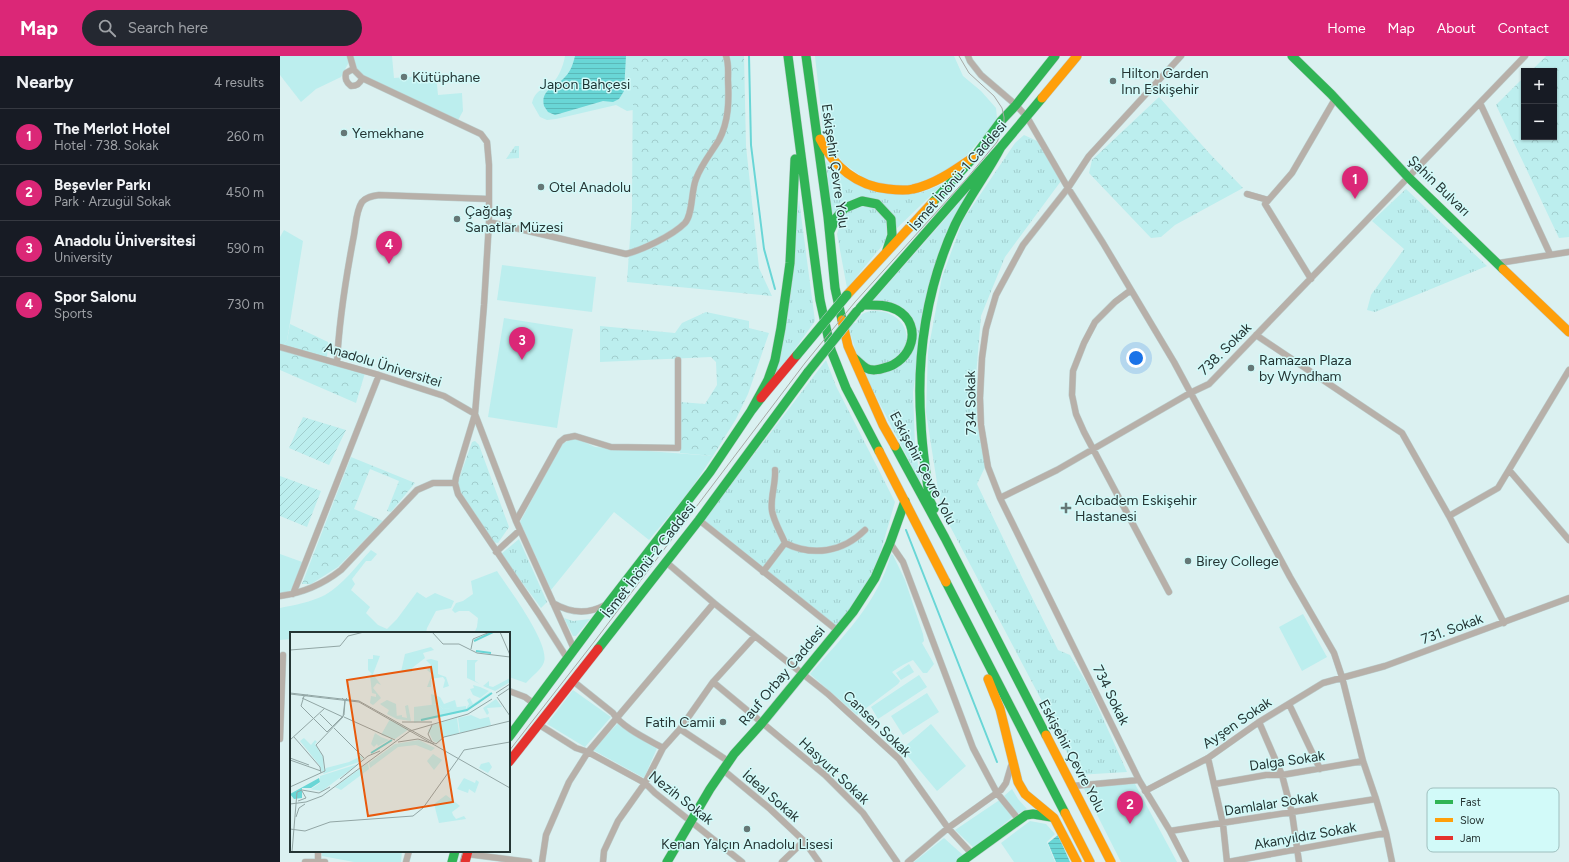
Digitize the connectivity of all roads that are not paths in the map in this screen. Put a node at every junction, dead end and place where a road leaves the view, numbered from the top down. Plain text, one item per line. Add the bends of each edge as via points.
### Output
1 (726, 56) edge
2 (788, 56) edge
3 (806, 56) edge
4 (968, 56) edge
5 (1055, 56) edge
6 (1077, 56) edge
7 (1182, 56) edge
8 (1292, 56) edge
9 (1525, 56) edge
10 (350, 58) edge
11 (351, 69) junction
12 (362, 78) junction
13 (1335, 99) junction
14 (1480, 103) junction
15 (1016, 105) junction
16 (1027, 117) junction
17 (815, 127) junction
18 (796, 130) junction
19 (1002, 147) junction
20 (975, 156) junction
21 (1409, 178) junction
22 (1068, 188) junction
23 (1247, 194) dead end
24 (489, 199) junction
25 (1268, 200) junction
26 (489, 222) junction
27 (830, 232) junction
28 (887, 250) junction
29 (1569, 252) edge
30 (1550, 254) junction
31 (1499, 263) junction
32 (1311, 279) junction
33 (1131, 290) junction
34 (860, 308) junction
35 (1569, 332) edge
36 (1256, 335) junction
37 (280, 347) edge
38 (797, 355) joint
39 (852, 356) junction
40 (678, 360) dead end
41 (338, 363) junction
42 (1569, 370) edge
43 (808, 372) joint
44 (379, 375) junction
45 (1190, 393) junction
46 (751, 411) junction
47 (476, 414) junction
48 (1094, 450) junction
49 (775, 470) dead end
50 (1509, 470) junction
51 (455, 483) junction
52 (1000, 498) junction
53 (905, 500) junction
54 (1449, 516) junction
55 (698, 520) junction
56 (516, 521) junction
57 (520, 530) junction
58 (865, 530) dead end
59 (945, 538) junction
60 (1569, 540) edge
61 (890, 542) junction
62 (785, 543) junction
63 (496, 552) junction
64 (666, 562) junction
65 (763, 572) junction
66 (1169, 592) dead end
67 (293, 594) junction
68 (280, 596) edge
69 (1569, 598) edge
70 (553, 603) junction
71 (714, 603) junction
72 (608, 604) junction
73 (1504, 623) junction
74 (838, 631) junction
75 (754, 636) junction
76 (574, 648) junction
77 (282, 656) edge
78 (984, 656) junction
79 (567, 658) junction
80 (803, 674) junction
81 (1342, 677) junction
82 (572, 681) junction
83 (713, 682) junction
84 (510, 691) edge
85 (533, 703) junction
86 (1289, 704) junction
87 (616, 719) junction
88 (1259, 722) junction
89 (762, 723) junction
90 (538, 724) junction
91 (680, 729) junction
92 (510, 736) edge
93 (280, 740) edge
94 (662, 748) junction
95 (588, 752) junction
96 (1013, 755) junction
97 (1208, 758) junction
98 (510, 761) edge
99 (728, 761) junction
100 (1362, 761) junction
101 (722, 769) junction
102 (1320, 769) junction
103 (1282, 775) junction
104 (1139, 780) junction
105 (645, 783) junction
106 (1215, 784) junction
107 (1073, 786) junction
108 (1145, 791) junction
109 (997, 793) junction
110 (1376, 799) junction
111 (1292, 813) junction
112 (1054, 818) junction
113 (1019, 820) junction
114 (691, 821) junction
115 (1223, 824) junction
116 (948, 828) junction
117 (1170, 831) junction
118 (1386, 833) junction
119 (804, 842) junction
120 (1297, 850) junction
121 (318, 852) edge
122 (409, 852) edge
123 (455, 852) edge
124 (972, 854) junction
125 (467, 856) edge
126 (305, 862) edge
127 (320, 862) edge
128 (406, 862) edge
129 (452, 862) edge
130 (529, 862) edge
131 (542, 862) edge
132 (603, 862) edge
133 (667, 862) edge
134 (742, 862) edge
135 (782, 862) edge
136 (819, 862) edge
137 (897, 862) edge
138 (908, 862) edge
139 (961, 862) edge
140 (1077, 862) edge
141 (1090, 862) edge
142 (1111, 862) edge
143 (1186, 862) edge
144 (1228, 862) edge
145 (1299, 862) edge
146 (1392, 862) edge

1 - 26 street via 729,67 724,129 696,179 689,214 686,222 678,229 642,250 626,254
2 - 18 main road
3 - 17 main road, Eskişehir Çevre Yolu
4 - 15 street via 981,75
5 - 15 main road, İsmet İnönü-1 Caddesi
6 - 16 main road, İsmet İnönü-1 Caddesi
7 - 22 street, 734 Sokak via 1089,156
8 - 13 main road, Şahin Bulvarı
9 - 14 street, 738. Sokak
10 - 11 street
11 - 12 street
11 - 12 street via 346,73 347,83 356,86
12 - 24 street via 485,137 489,159
13 - 21 main road, Şahin Bulvarı
13 - 25 street via 1292,173
14 - 21 street, 738. Sokak
14 - 30 street
15 - 16 street
15 - 20 main road, İsmet İnönü-1 Caddesi
16 - 19 main road, İsmet İnönü-1 Caddesi
16 - 22 street
17 - 20 main road via 824,149 840,169 856,181 874,187 911,190 942,178
17 - 27 main road, Eskişehir Çevre Yolu
18 - 46 main road via 790,263 781,328 768,380
18 - 53 main road via 820,300 831,350 846,388
19 - 34 main road, İsmet İnönü-1 Caddesi
19 - 59 main road via 963,210 940,260 926,326 920,373 922,439 930,501
20 - 28 main road, İsmet İnönü-1 Caddesi
21 - 31 main road, Şahin Bulvarı
21 - 32 street, 738. Sokak
22 - 33 street
22 - 52 street, 734 Sokak via 1023,245 996,295 986,329 982,358 981,425 988,467
23 - 25 street
24 - 26 street
24 - 41 street via 370,196 363,200 352,244 338,340
25 - 32 street via 1265,204
26 - 47 street
27 - 28 main road via 836,218 845,208 862,201 877,204 891,219 892,235
27 - 39 main road, Eskişehir Çevre Yolu via 835,288
28 - 38 main road, İsmet İnönü-1 Caddesi, bridge
29 - 30 street
30 - 31 street
31 - 35 main road, Şahin Bulvarı
32 - 36 street, 738. Sokak
33 - 45 street
33 - 48 street via 1095,322 1073,371 1072,395 1076,414
34 - 39 main road via 880,305 902,313 910,324 910,350 901,361 889,368 877,370 867,369
34 - 43 main road, İsmet İnönü-1 Caddesi, bridge
36 - 45 street, 738. Sokak via 1209,384
36 - 54 street via 1402,433
37 - 41 street, Anadolu Üniversitei
38 - 46 main road, İsmet İnönü-2 Caddesi
39 - 59 main road, Eskişehir Çevre Yolu via 883,425
40 - 56 street via 678,448 612,447 578,436 565,438 560,442
41 - 44 street, Anadolu Üniversitei
42 - 50 street
43 - 55 main road, İsmet İnönü-2 Caddesi
44 - 47 street, Anadolu Üniversitei via 444,396
44 - 67 street
45 - 48 street, 738. Sokak
45 - 81 street via 1334,653
46 - 72 main road, İsmet İnönü-2 Caddesi via 710,472
47 - 51 street
47 - 56 street
48 - 52 street, 738. Sokak
48 - 66 street
49 - 62 street via 772,512
50 - 54 street via 1498,488
50 - 60 street
51 - 63 street via 458,494
51 - 67 street via 433,483 417,490 341,570 320,584
52 - 104 street, 734 Sokak
53 - 61 main road, Rauf Orbay Caddesi
53 - 78 main road
54 - 73 street
55 - 64 main road, İsmet İnönü-2 Caddesi
55 - 65 street
56 - 57 street
57 - 63 street
57 - 70 street
58 - 62 street via 858,538 835,549 806,551
59 - 107 main road, Eskişehir Çevre Yolu
61 - 74 main road, Rauf Orbay Caddesi via 874,578
61 - 109 street via 903,562 973,748
62 - 65 street
63 - 79 street
64 - 71 street, Cansen Sokak
64 - 82 main road, İsmet İnönü-2 Caddesi
65 - 74 street
67 - 68 street
69 - 73 street, 731. Sokak
70 - 72 street via 580,612
70 - 76 street
71 - 75 street, Cansen Sokak
71 - 87 street
72 - 76 main road, İsmet İnönü-2 Caddesi
73 - 81 street, 731. Sokak via 1385,666
74 - 80 main road, Rauf Orbay Caddesi
75 - 80 street, Cansen Sokak
75 - 83 street
76 - 79 main road, İsmet İnönü-2 Caddesi
77 - 93 street
78 - 96 main road via 988,679 1000,709
78 - 141 main road
79 - 85 main road, İsmet İnönü-2 Caddesi
80 - 89 main road, Rauf Orbay Caddesi
80 - 116 street, Cansen Sokak via 899,759
81 - 86 street, Ayşen Sokak via 1323,683
81 - 100 street
82 - 87 street via 614,713
82 - 90 main road, İsmet İnönü-2 Caddesi
83 - 89 street, Hasyurt Sokak
83 - 91 street
84 - 85 street
85 - 92 main road, İsmet İnönü-2 Caddesi
86 - 88 street, Ayşen Sokak
86 - 102 street
87 - 94 street
87 - 95 street
88 - 97 street, Ayşen Sokak
88 - 103 street
89 - 99 main road, Rauf Orbay Caddesi
89 - 137 street, Hasyurt Sokak via 825,775 863,813
90 - 95 street, Nezih Sokak via 576,748
90 - 98 main road, İsmet İnönü-2 Caddesi
91 - 94 street
91 - 99 street
94 - 105 street
95 - 105 street, Nezih Sokak
95 - 131 street via 569,782 546,835
96 - 109 street via 1011,772
96 - 112 main road via 1018,782 1025,794
97 - 106 street
97 - 108 street, Ayşen Sokak
99 - 101 main road, Rauf Orbay Caddesi
100 - 102 street, Dalga Sokak
100 - 110 street
101 - 114 main road, Rauf Orbay Caddesi
101 - 119 street, İdeal Sokak via 770,808
102 - 103 street, Dalga Sokak
103 - 106 street, Dalga Sokak via 1266,775
103 - 111 street
104 - 107 street
104 - 108 street, 734 Sokak
105 - 114 street, Nezih Sokak
105 - 132 street via 618,821 604,851
106 - 115 street
107 - 142 main road, Eskişehir Çevre Yolu
108 - 117 street, 734 Sokak
109 - 113 street
109 - 116 street
110 - 111 street, Damlalar Sokak
110 - 118 street
111 - 115 street, Damlalar Sokak
111 - 120 street
112 - 113 main road via 1033,814
112 - 140 main road
113 - 124 main road
114 - 133 main road, Rauf Orbay Caddesi
114 - 134 street, Nezih Sokak
115 - 117 street, Damlalar Sokak
115 - 144 street
116 - 124 street, Cansen Sokak
116 - 138 street
117 - 143 street, 734 Sokak
118 - 120 street, Akanyıldız Sokak
118 - 146 street
119 - 135 street
119 - 136 street, İdeal Sokak
120 - 144 street, Akanyıldız Sokak
120 - 145 street
121 - 127 street
122 - 128 street
123 - 129 main road
124 - 139 main road
125 - 130 street
126 - 127 street

